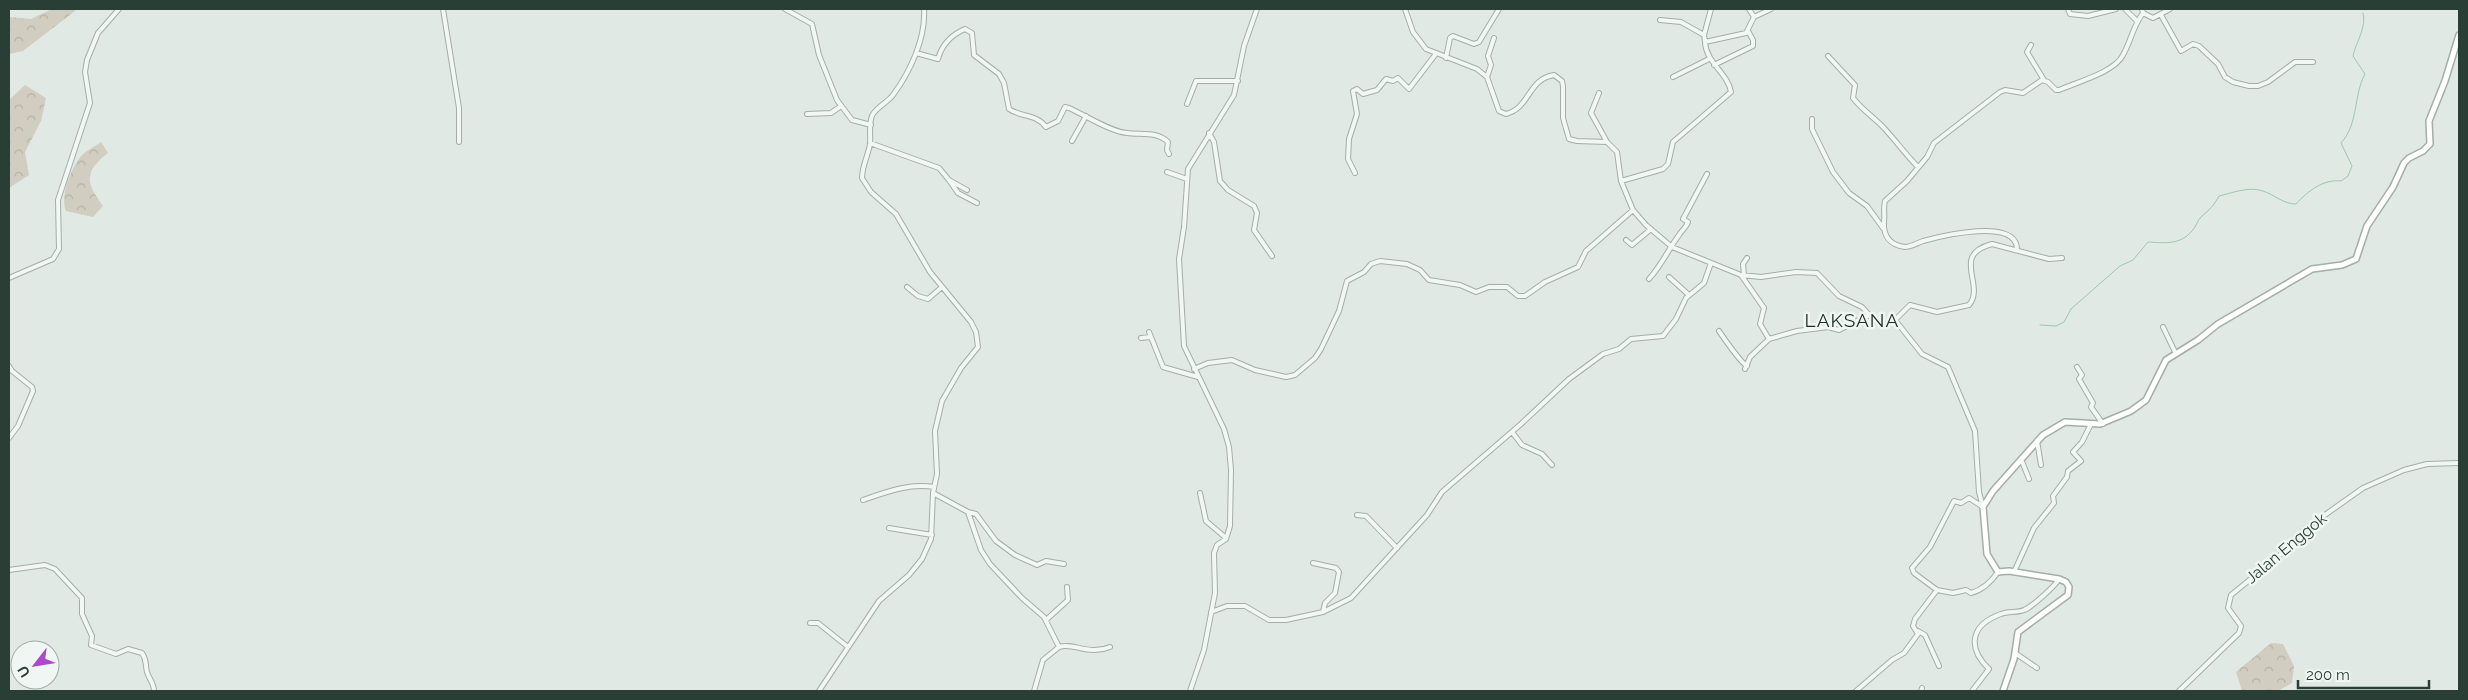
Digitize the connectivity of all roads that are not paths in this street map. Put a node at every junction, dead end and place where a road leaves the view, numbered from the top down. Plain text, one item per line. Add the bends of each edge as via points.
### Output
1 (120, 9) edge
2 (444, 9) edge
3 (785, 9) edge
4 (924, 9) edge
5 (1257, 9) edge
6 (1405, 9) edge
7 (1499, 9) edge
8 (1711, 9) edge
9 (1749, 9) edge
10 (1771, 9) edge
11 (2068, 9) edge
12 (2116, 9) edge
13 (2125, 9) edge
14 (2170, 9) edge
15 (2142, 11) edge
16 (2161, 15) junction
17 (1754, 17) junction
18 (1660, 20) dead end
19 (2137, 22) junction
20 (1748, 31) junction
21 (1704, 35) junction
22 (2459, 35) edge
23 (1494, 38) dead end
24 (1705, 42) junction
25 (2031, 45) dead end
26 (916, 52) junction
27 (1435, 55) junction
28 (1828, 56) dead end
29 (1446, 58) junction
30 (1709, 59) junction
31 (2313, 62) dead end
32 (1714, 65) junction
33 (1487, 77) junction
34 (1673, 77) dead end
35 (2044, 80) junction
36 (1238, 81) junction
37 (1599, 93) dead end
38 (1187, 104) dead end
39 (841, 106) junction
40 (807, 114) dead end
41 (1086, 116) junction
42 (1812, 119) dead end
43 (871, 125) junction
44 (1209, 132) junction
45 (1072, 141) dead end
46 (459, 142) dead end
47 (870, 142) junction
48 (1607, 142) junction
49 (1170, 154) dead end
50 (1918, 167) junction
51 (1167, 172) dead end
52 (1356, 173) dead end
53 (1707, 174) dead end
54 (948, 180) junction
55 (1187, 180) junction
56 (1621, 181) junction
57 (967, 190) dead end
58 (977, 203) dead end
59 (1633, 210) junction
60 (1883, 228) junction
61 (1651, 229) junction
62 (1626, 240) dead end
63 (1672, 247) junction
64 (2017, 250) junction
65 (1272, 256) dead end
66 (1747, 258) dead end
67 (2062, 258) dead end
68 (1711, 263) junction
69 (1742, 275) junction
70 (1669, 276) dead end
71 (9, 278) edge
72 (1649, 279) dead end
73 (907, 287) dead end
74 (942, 287) junction
75 (1688, 295) junction
76 (1869, 315) junction
77 (1895, 320) junction
78 (2163, 327) dead end
79 (1719, 331) dead end
80 (1149, 332) dead end
81 (1141, 338) dead end
82 (1150, 338) junction
83 (1769, 339) junction
84 (2176, 354) junction
85 (9, 366) edge
86 (2077, 367) dead end
87 (1194, 369) junction
88 (1198, 377) junction
89 (2091, 424) junction
90 (2103, 424) junction
91 (1512, 432) junction
92 (9, 438) edge
93 (2037, 441) junction
94 (2021, 460) junction
95 (2459, 463) edge
96 (1552, 465) dead end
97 (2041, 465) dead end
98 (2029, 479) dead end
99 (934, 487) junction
100 (933, 493) junction
101 (1200, 493) dead end
102 (864, 500) dead end
103 (1983, 507) junction
104 (968, 512) junction
105 (1357, 515) dead end
106 (888, 528) dead end
107 (932, 535) junction
108 (1226, 538) junction
109 (1397, 548) junction
110 (1313, 563) dead end
111 (1064, 564) dead end
112 (9, 570) edge
113 (1998, 572) junction
114 (2014, 572) junction
115 (2059, 579) junction
116 (1067, 587) dead end
117 (1938, 590) junction
118 (1211, 612) junction
119 (1323, 612) junction
120 (1046, 620) junction
121 (810, 623) dead end
122 (1918, 631) junction
123 (848, 647) junction
124 (1059, 647) junction
125 (1110, 647) dead end
126 (2015, 653) junction
127 (1939, 666) dead end
128 (2037, 668) dead end
129 (154, 691) edge
130 (819, 691) edge
131 (1034, 691) edge
132 (1190, 691) edge
133 (1856, 691) edge
134 (1972, 691) edge
135 (2003, 691) edge
136 (2179, 691) edge

1 - 71 street via 98,33 87,60 85,72 90,103 58,200 60,249 53,259
2 - 46 street via 459,108
3 - 39 street via 812,24 818,55
4 - 26 street
5 - 36 street via 1244,46
6 - 27 street via 1416,38
7 - 29 street via 1479,42 1474,44 1453,36 1450,38
8 - 21 street
9 - 17 street
10 - 17 street
11 - 12 street via 2070,14 2086,16
13 - 19 street
14 - 16 street
15 - 16 street via 2151,18
15 - 19 street
16 - 31 street via 2180,51 2193,44 2199,46 2218,64 2223,75 2237,83 2258,86 2295,62
17 - 20 street
18 - 21 street via 1681,22
19 - 35 street via 2116,65 2058,90
20 - 24 street
20 - 32 street via 1754,40 1753,46
21 - 24 street
22 - 84 main road via 2430,121 2430,144 2404,163 2393,187 2369,221 2356,259 2342,265 2312,269 2218,324
23 - 33 street via 1488,56 1491,65
24 - 30 street
25 - 35 street via 2027,52
26 - 41 street via 938,59 941,49 954,33 965,29 972,33 974,55 999,74 1004,83 1010,110 1030,116 1046,127 1058,121 1065,107
26 - 43 street via 892,97 872,115
27 - 29 street
27 - 52 street via 1410,89 1398,78 1393,81 1386,79 1376,91 1363,94 1357,89 1353,91 1357,116 1349,139 1348,159
28 - 50 street via 1855,86 1853,98 1858,105 1885,129
29 - 33 street via 1478,69
30 - 32 street
30 - 34 street
32 - 56 street via 1730,93 1673,142 1668,164 1663,169
33 - 48 street via 1491,81 1497,108 1506,114 1522,106 1530,89 1539,81 1556,76 1562,81 1563,118 1569,139
35 - 50 street via 2023,92 2000,92 1934,143
36 - 38 street via 1196,81
36 - 44 street via 1230,102
37 - 48 street via 1591,113
39 - 40 street via 831,113
39 - 43 street via 852,120
41 - 45 street
41 - 49 street via 1121,132 1147,133 1165,139 1169,143 1167,150
42 - 60 street via 1812,129 1833,172 1849,193 1867,206
43 - 47 street
44 - 55 street via 1188,168
44 - 65 street via 1214,142 1220,181 1255,207 1254,230
47 - 54 street via 939,168
47 - 74 street via 862,171 863,182 896,214
48 - 56 street via 1617,152
50 - 60 street via 1885,201
51 - 55 street
53 - 63 street via 1683,219 1688,224
54 - 57 street
54 - 58 street via 958,193
55 - 87 street via 1179,277 1183,340
56 - 59 street
59 - 61 street
59 - 87 street via 1586,251 1578,267 1545,282 1523,297 1507,287 1489,287 1476,292 1463,286 1428,280 1420,270 1404,263 1373,263 1348,281 1339,311 1321,350 1295,375 1286,377 1255,370 1232,360 1208,363
60 - 64 street via 1889,240 1904,246 1961,232 2004,233 2012,238
61 - 62 street via 1632,245
61 - 63 street
63 - 68 street
63 - 72 street
64 - 67 street via 2049,260
64 - 77 street via 1992,244 1975,252 1971,265 1973,298 1969,305 1936,312 1910,305
66 - 69 street
68 - 69 street
68 - 75 street via 1704,283
69 - 76 street via 1761,277 1817,273 1840,296 1862,307
69 - 83 street via 1764,308 1760,324
70 - 75 street
73 - 74 street via 918,296 928,298
74 - 99 street via 971,322 978,340 977,349 961,368 940,406 935,431 937,474
75 - 91 street via 1663,336 1630,339 1619,349 1603,354 1569,378
76 - 77 street via 1878,322
76 - 83 street via 1839,330 1828,327 1796,330
77 - 103 street via 1922,354 1946,365 1951,371 1977,437 1979,492
78 - 84 street
79 - 83 street via 1746,367 1750,357
80 - 82 street
81 - 82 street
82 - 88 street via 1163,367
84 - 90 main road via 2162,364 2146,400
85 - 92 street via 32,387 33,395
86 - 90 street via 2082,375 2079,379 2093,403 2090,408
87 - 88 street
88 - 108 street via 1224,428 1229,446 1230,526
89 - 90 main road
89 - 93 main road via 2065,422
89 - 114 street via 2073,452 2081,461 2068,471 2053,496 2054,503 2034,528
91 - 96 street via 1522,445 1542,454
91 - 109 street via 1442,492 1427,515
93 - 94 main road
93 - 97 street
94 - 98 street
94 - 103 main road
95 - 136 street, Jalan Enggok via 2427,464 2377,480 2305,529 2279,556 2231,595 2228,608 2241,626 2239,633
99 - 100 street
99 - 102 street via 903,488
100 - 104 street
100 - 107 street
101 - 108 street via 1206,521
103 - 113 main road via 1987,554
103 - 117 street via 1969,498 1961,503 1954,501 1930,547 1912,568 1914,573
104 - 111 street via 976,514 993,538 1017,556 1037,565 1046,561
104 - 120 street via 981,550 990,564
105 - 109 street via 1366,516
106 - 107 street
107 - 123 street via 922,559 909,575 879,600
108 - 118 street via 1217,545 1214,553 1215,593
109 - 119 street via 1358,593
110 - 119 street via 1336,568 1339,572 1335,593 1325,603
112 - 129 street via 45,565 54,569 82,598 82,611 92,636 91,645 116,654 128,649 142,653
113 - 114 main road
113 - 117 street via 1985,586 1971,593 1966,590 1953,593
114 - 115 main road
115 - 126 main road via 2068,584 2068,595 2020,629
115 - 134 street via 2026,610 2001,614 1977,630 1974,644 1981,664 1988,669
116 - 120 street via 1068,600
117 - 122 street via 1916,619 1914,626
118 - 119 street via 1227,606 1245,606 1272,621
118 - 132 street via 1204,650
120 - 124 street
121 - 123 street via 818,624
122 - 127 street via 1925,635
122 - 133 street via 1904,653
123 - 130 street
124 - 125 street via 1064,645 1098,652
124 - 131 street via 1043,660
126 - 128 street
126 - 135 main road

